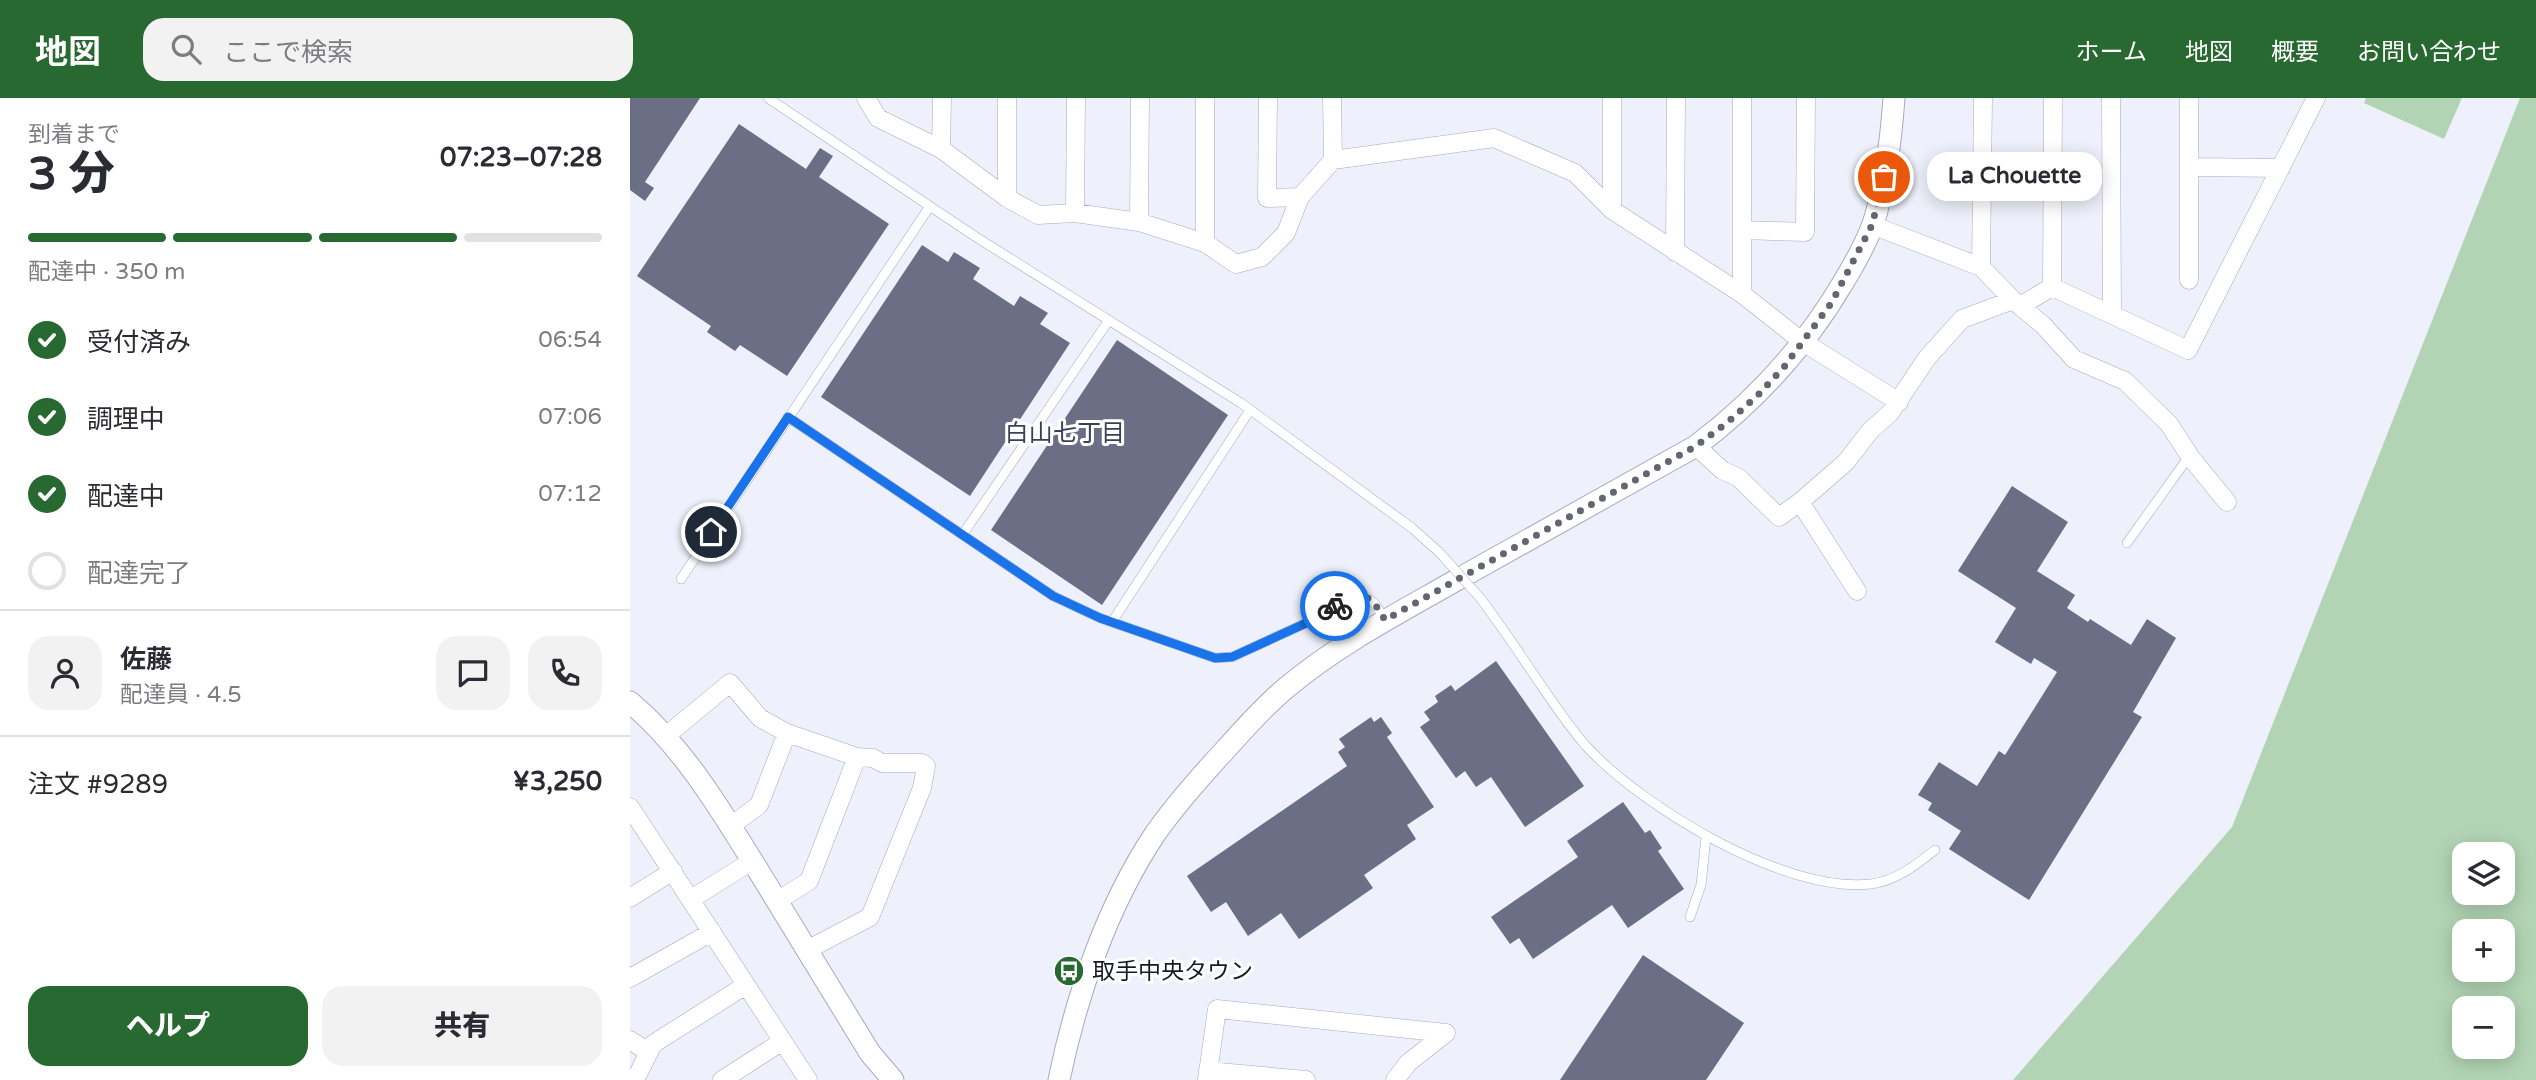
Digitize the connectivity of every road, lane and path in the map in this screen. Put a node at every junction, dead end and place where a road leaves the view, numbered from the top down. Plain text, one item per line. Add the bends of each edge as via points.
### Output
1 (768, 98) edge
2 (866, 98) edge
3 (942, 98) edge
4 (1007, 98) edge
5 (1076, 98) edge
6 (1140, 98) edge
7 (1205, 98) edge
8 (1268, 98) edge
9 (1332, 98) edge
10 (1612, 98) edge
11 (1676, 98) edge
12 (1742, 98) edge
13 (1806, 98) edge
14 (1894, 98) edge
15 (1983, 98) edge
16 (2053, 98) edge
17 (2111, 98) edge
18 (2189, 98) edge
19 (2316, 98) edge
20 (942, 149) junction
21 (1333, 160) junction
22 (2189, 167) junction
23 (2281, 168) junction
24 (1300, 197) junction
25 (1007, 198) junction
26 (930, 206) junction
27 (1612, 210) junction
28 (1075, 213) junction
29 (1139, 222) junction
30 (1872, 225) junction
31 (1743, 230) junction
32 (1205, 243) junction
33 (1675, 252) junction
34 (1982, 267) junction
35 (2189, 280) dead end
36 (2052, 287) junction
37 (1742, 294) junction
38 (2017, 303) junction
39 (2112, 313) junction
40 (1109, 320) junction
41 (1803, 342) junction
42 (1899, 401) junction
43 (1250, 410) junction
44 (788, 417) junction
45 (1696, 446) junction
46 (2190, 456) junction
47 (1800, 502) junction
48 (2227, 502) dead end
49 (963, 534) junction
50 (2127, 543) dead end
51 (681, 579) dead end
52 (1857, 591) dead end
53 (1385, 620) junction
54 (1112, 622) junction
55 (630, 702) edge
56 (787, 733) junction
57 (667, 735) junction
58 (857, 757) junction
59 (632, 814) edge
60 (731, 826) junction
61 (1706, 837) junction
62 (1935, 850) dead end
63 (752, 861) junction
64 (673, 871) junction
65 (630, 898) edge
66 (691, 899) junction
67 (777, 901) junction
68 (1690, 917) dead end
69 (712, 932) junction
70 (807, 950) junction
71 (630, 978) edge
72 (746, 985) junction
73 (630, 1040) edge
74 (783, 1041) junction
75 (648, 1052) junction
76 (1208, 1075) edge
77 (635, 1080) edge
78 (722, 1080) edge
79 (808, 1080) edge
80 (893, 1080) edge
81 (1059, 1080) edge
82 (1306, 1080) edge
83 (1395, 1080) edge

1 - 26 lane
2 - 20 street via 877,118
3 - 20 street
4 - 25 street
5 - 28 street
6 - 29 street
7 - 32 street
8 - 24 street via 1267,198
9 - 21 street
10 - 27 street
11 - 33 street
12 - 31 street
13 - 31 street via 1805,232
14 - 30 street via 1884,177
15 - 34 street
16 - 36 street
17 - 39 street
18 - 22 street
19 - 23 street
20 - 25 street
21 - 24 street
21 - 27 street via 1494,138 1575,173
22 - 23 street
22 - 35 street
23 - 39 street via 2188,350
24 - 32 street via 1286,233 1262,257 1236,264
25 - 28 street via 1038,215
26 - 40 lane
26 - 44 lane
27 - 33 street
28 - 29 street
29 - 32 street
30 - 34 street
30 - 41 street via 1832,302
31 - 37 street
33 - 37 street
34 - 38 street
36 - 38 street
36 - 39 street
37 - 41 street
38 - 42 street via 1962,319 1927,358
38 - 46 street via 2074,359 2125,381 2169,424
40 - 43 lane
40 - 49 lane
41 - 42 street
41 - 45 street via 1758,395
42 - 47 street via 1846,462
43 - 54 lane
43 - 61 lane, bridge via 1440,553 1481,599 1587,747 1630,785
44 - 49 lane
44 - 51 lane
45 - 47 street via 1722,470 1739,478 1779,517
45 - 53 street
46 - 48 street
46 - 50 lane
47 - 52 street
49 - 54 lane via 1053,596
53 - 54 lane via 1362,593 1232,657 1215,658
53 - 81 street via 1286,688 1196,781 1155,835 1119,899 1095,956
55 - 57 street
56 - 57 street via 760,718 730,683
56 - 58 street
56 - 60 street via 759,804
57 - 60 street
58 - 67 street via 809,881
58 - 70 street via 882,763 922,763 926,771 922,788 870,918
59 - 64 street
60 - 63 street
61 - 62 lane via 1796,876 1839,883 1871,884 1896,876
61 - 68 lane via 1701,885
63 - 66 street
63 - 67 street
64 - 65 street
64 - 66 street
66 - 69 street
67 - 70 street
69 - 71 street
69 - 72 street
70 - 80 street via 870,1053
72 - 74 street
72 - 75 street via 653,1044
73 - 75 street
74 - 78 street
74 - 79 street
75 - 77 street
76 - 82 street
76 - 83 street via 1217,1009 1446,1033 1408,1063

